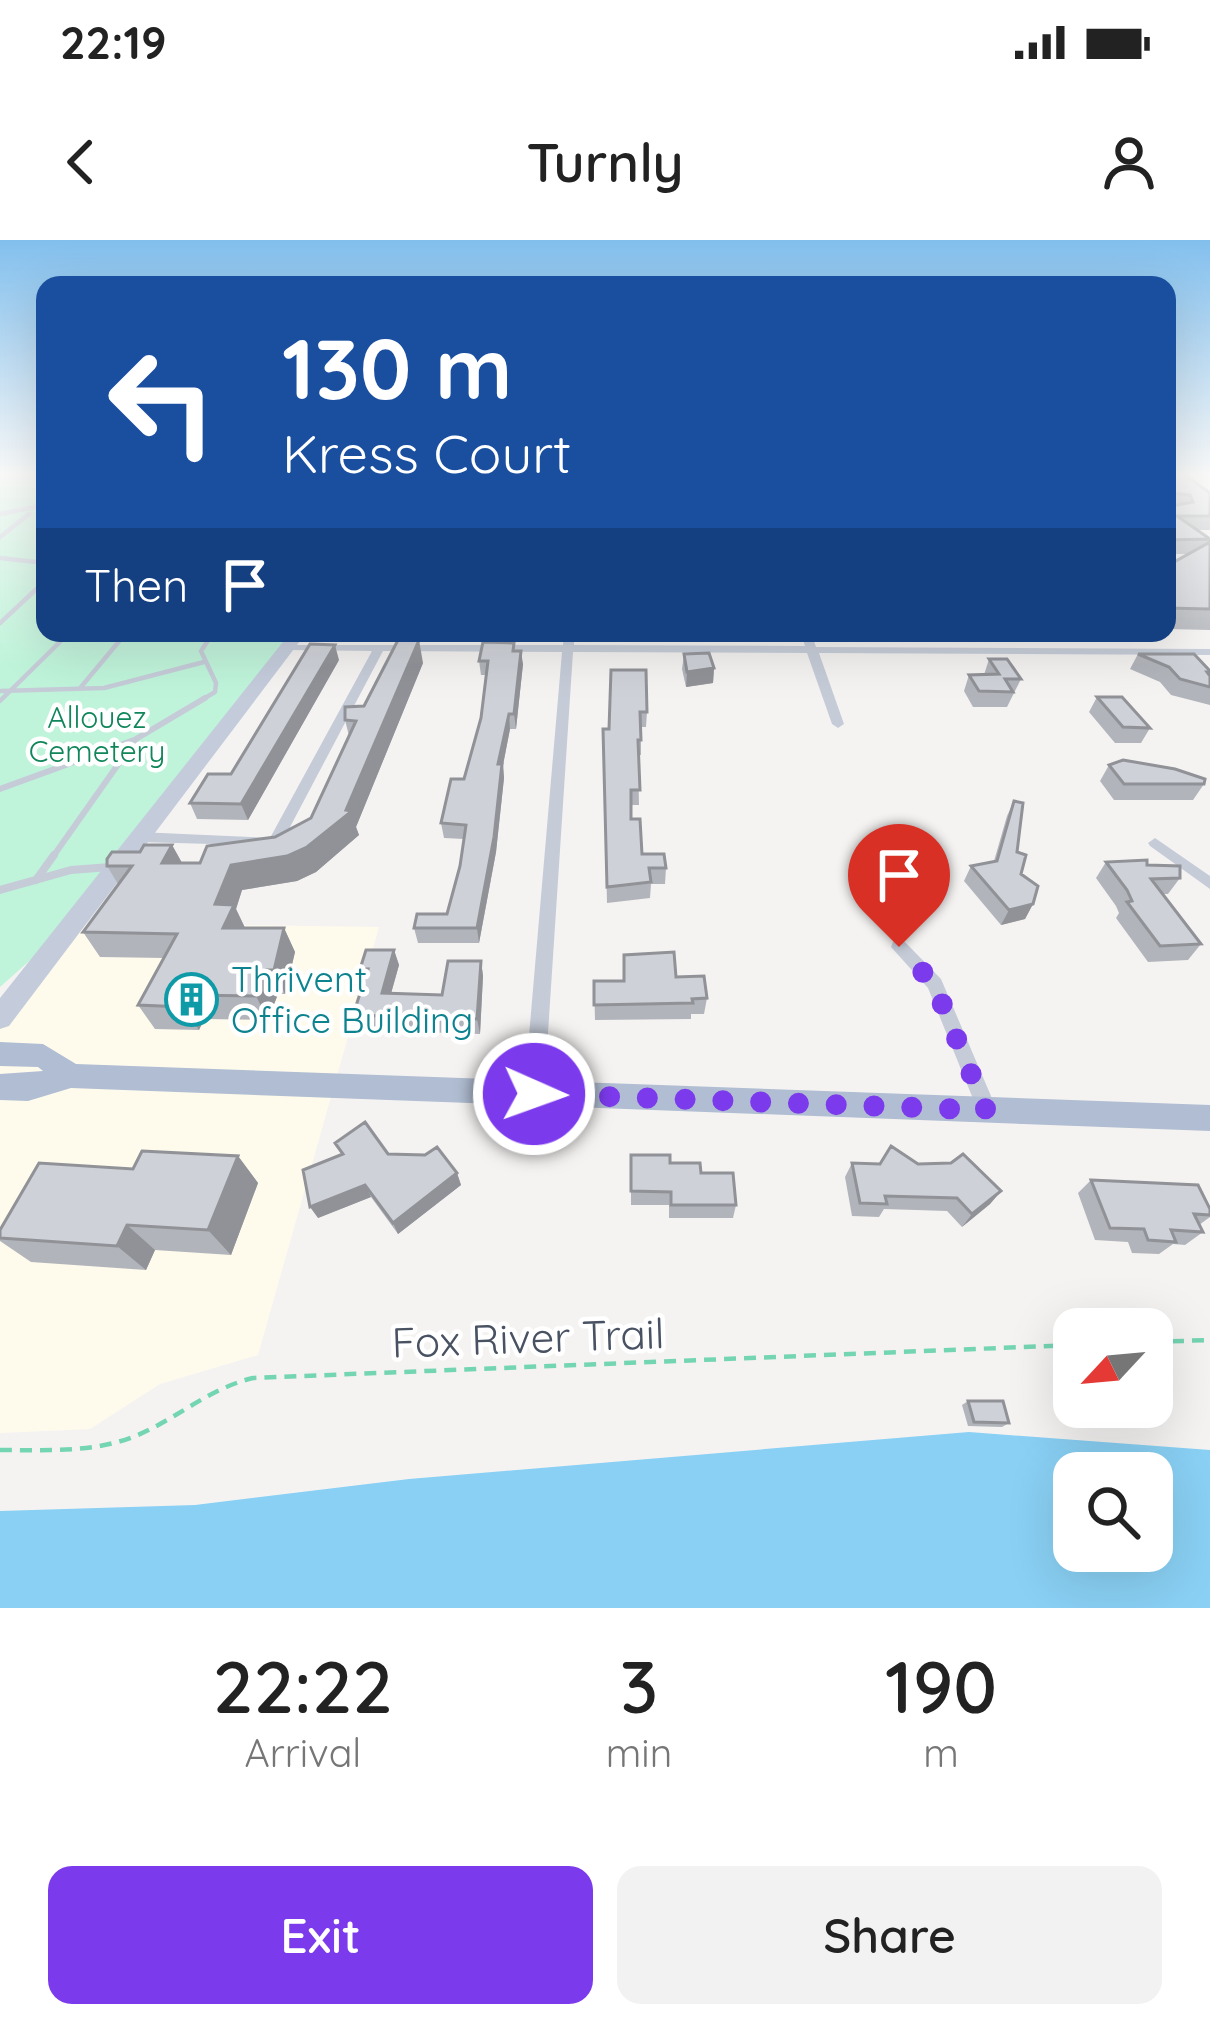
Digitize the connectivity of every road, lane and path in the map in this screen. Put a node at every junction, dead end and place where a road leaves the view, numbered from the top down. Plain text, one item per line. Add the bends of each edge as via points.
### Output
1 (0, 558) edge
2 (36, 562) edge
3 (36, 589) edge
4 (0, 623) edge
5 (60, 642) edge
6 (118, 642) edge
7 (207, 642) edge
8 (290, 642) edge
9 (314, 642) edge
10 (542, 642) edge
11 (569, 642) edge
12 (596, 642) edge
13 (809, 642) edge
14 (1023, 642) edge
15 (380, 648) junction
16 (812, 650) junction
17 (1030, 651) junction
18 (1206, 655) edge
19 (204, 662) junction
20 (11, 688) junction
21 (80, 688) junction
22 (0, 691) edge
23 (0, 701) edge
24 (838, 724) dead end
25 (136, 739) junction
26 (0, 789) edge
27 (139, 837) junction
28 (1155, 843) dead end
29 (117, 866) junction
30 (36, 880) junction
31 (1210, 884) edge
32 (0, 890) edge
33 (899, 947) dead end
34 (0, 1018) edge
35 (0, 1054) edge
36 (71, 1076) junction
37 (0, 1087) edge
38 (534, 1094) junction
39 (986, 1110) junction
40 (1210, 1118) edge
41 (1210, 1340) edge
42 (1173, 1341) edge
43 (1053, 1346) edge
44 (0, 1450) edge

1 - 2 lane
3 - 4 lane
5 - 20 lane
6 - 21 lane
7 - 19 lane
8 - 27 street
9 - 15 street
10 - 15 street
11 - 38 street
12 - 16 street
13 - 16 street
14 - 17 street
15 - 27 street via 275,843
16 - 17 street
16 - 24 street
17 - 18 street
19 - 21 lane via 136,683
19 - 25 lane via 215,692
20 - 21 lane
20 - 22 lane
20 - 23 lane
25 - 26 lane
25 - 30 lane
27 - 29 street
28 - 31 street
29 - 30 lane
29 - 34 street
30 - 32 lane
33 - 39 street via 934,984
35 - 36 main road via 44,1056
36 - 37 main road
36 - 38 main road
38 - 39 main road
39 - 40 main road
41 - 42 path
43 - 44 path, Fox River Trail via 253,1378 215,1386 123,1440

